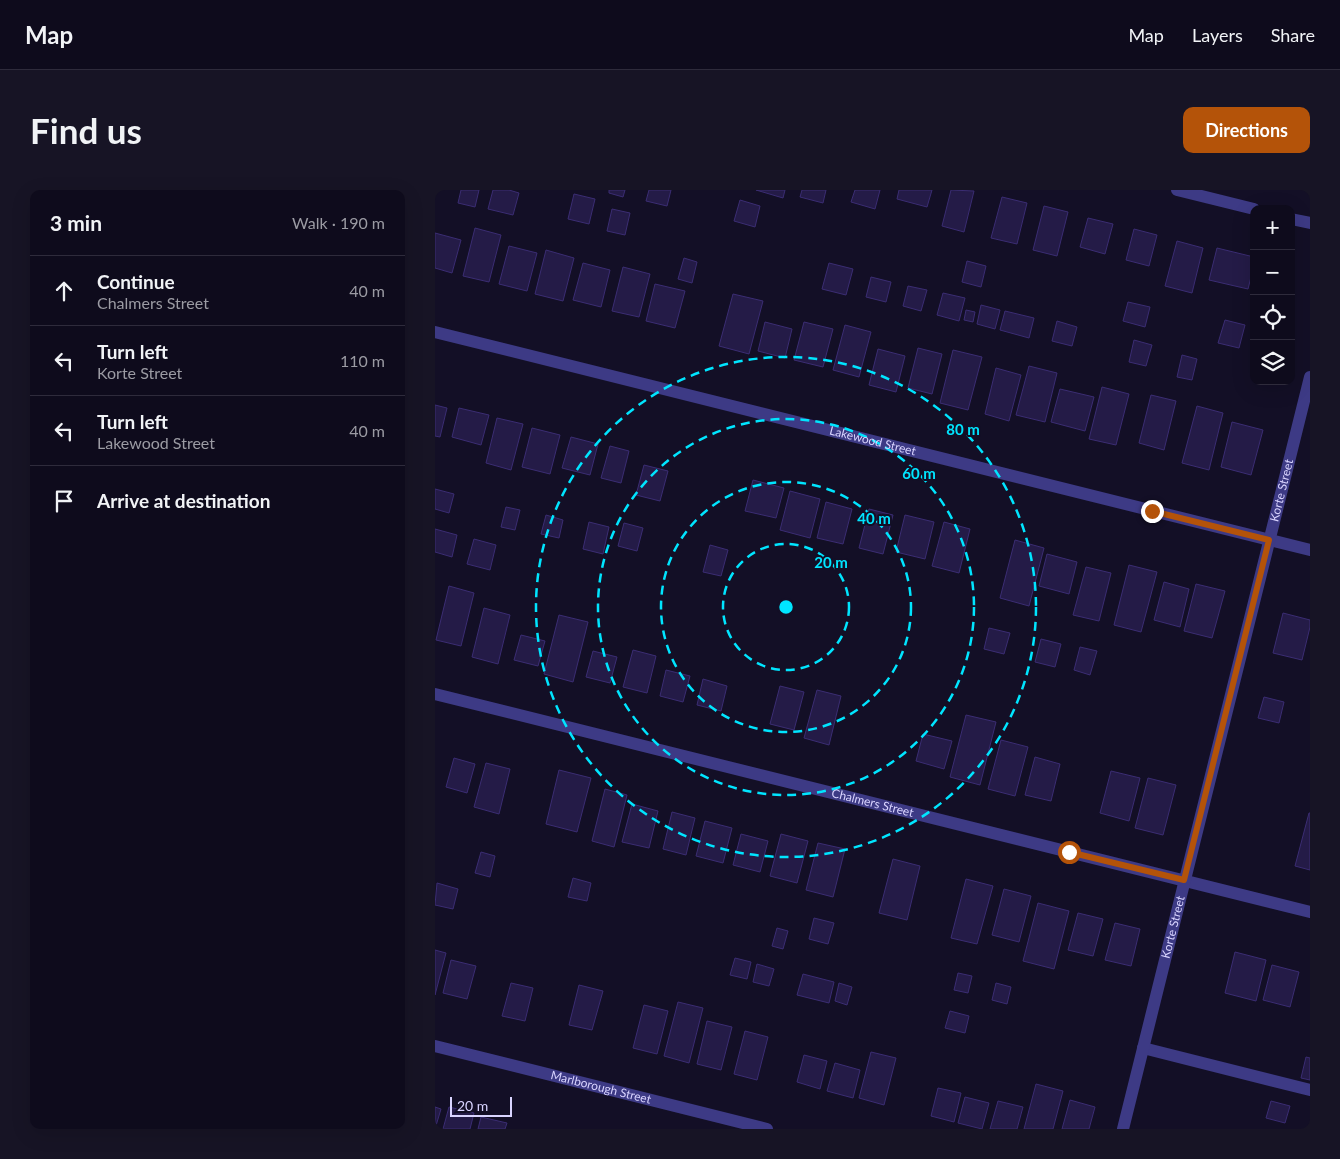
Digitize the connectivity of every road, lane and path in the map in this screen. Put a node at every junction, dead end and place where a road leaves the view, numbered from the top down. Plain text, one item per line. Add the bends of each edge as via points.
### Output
1 (1177, 190) edge
2 (1250, 208) edge
3 (1295, 220) edge
4 (1310, 223) edge
5 (435, 332) edge
6 (1310, 377) edge
7 (1269, 540) junction
8 (1310, 550) edge
9 (435, 694) edge
10 (1184, 880) junction
11 (1310, 912) edge
12 (435, 1046) edge
13 (1143, 1048) junction
14 (1310, 1090) edge
15 (767, 1129) edge
16 (1123, 1129) edge

1 - 2 street
3 - 4 street
5 - 7 street, Lakewood Street
6 - 7 street, Korte Street
7 - 8 street, Lakewood Street
7 - 10 street, Korte Street
9 - 10 street, Chalmers Street
10 - 11 street, Chalmers Street
10 - 13 street, Korte Street
12 - 15 street, Marlborough Street
13 - 14 street
13 - 16 street, Korte Street

